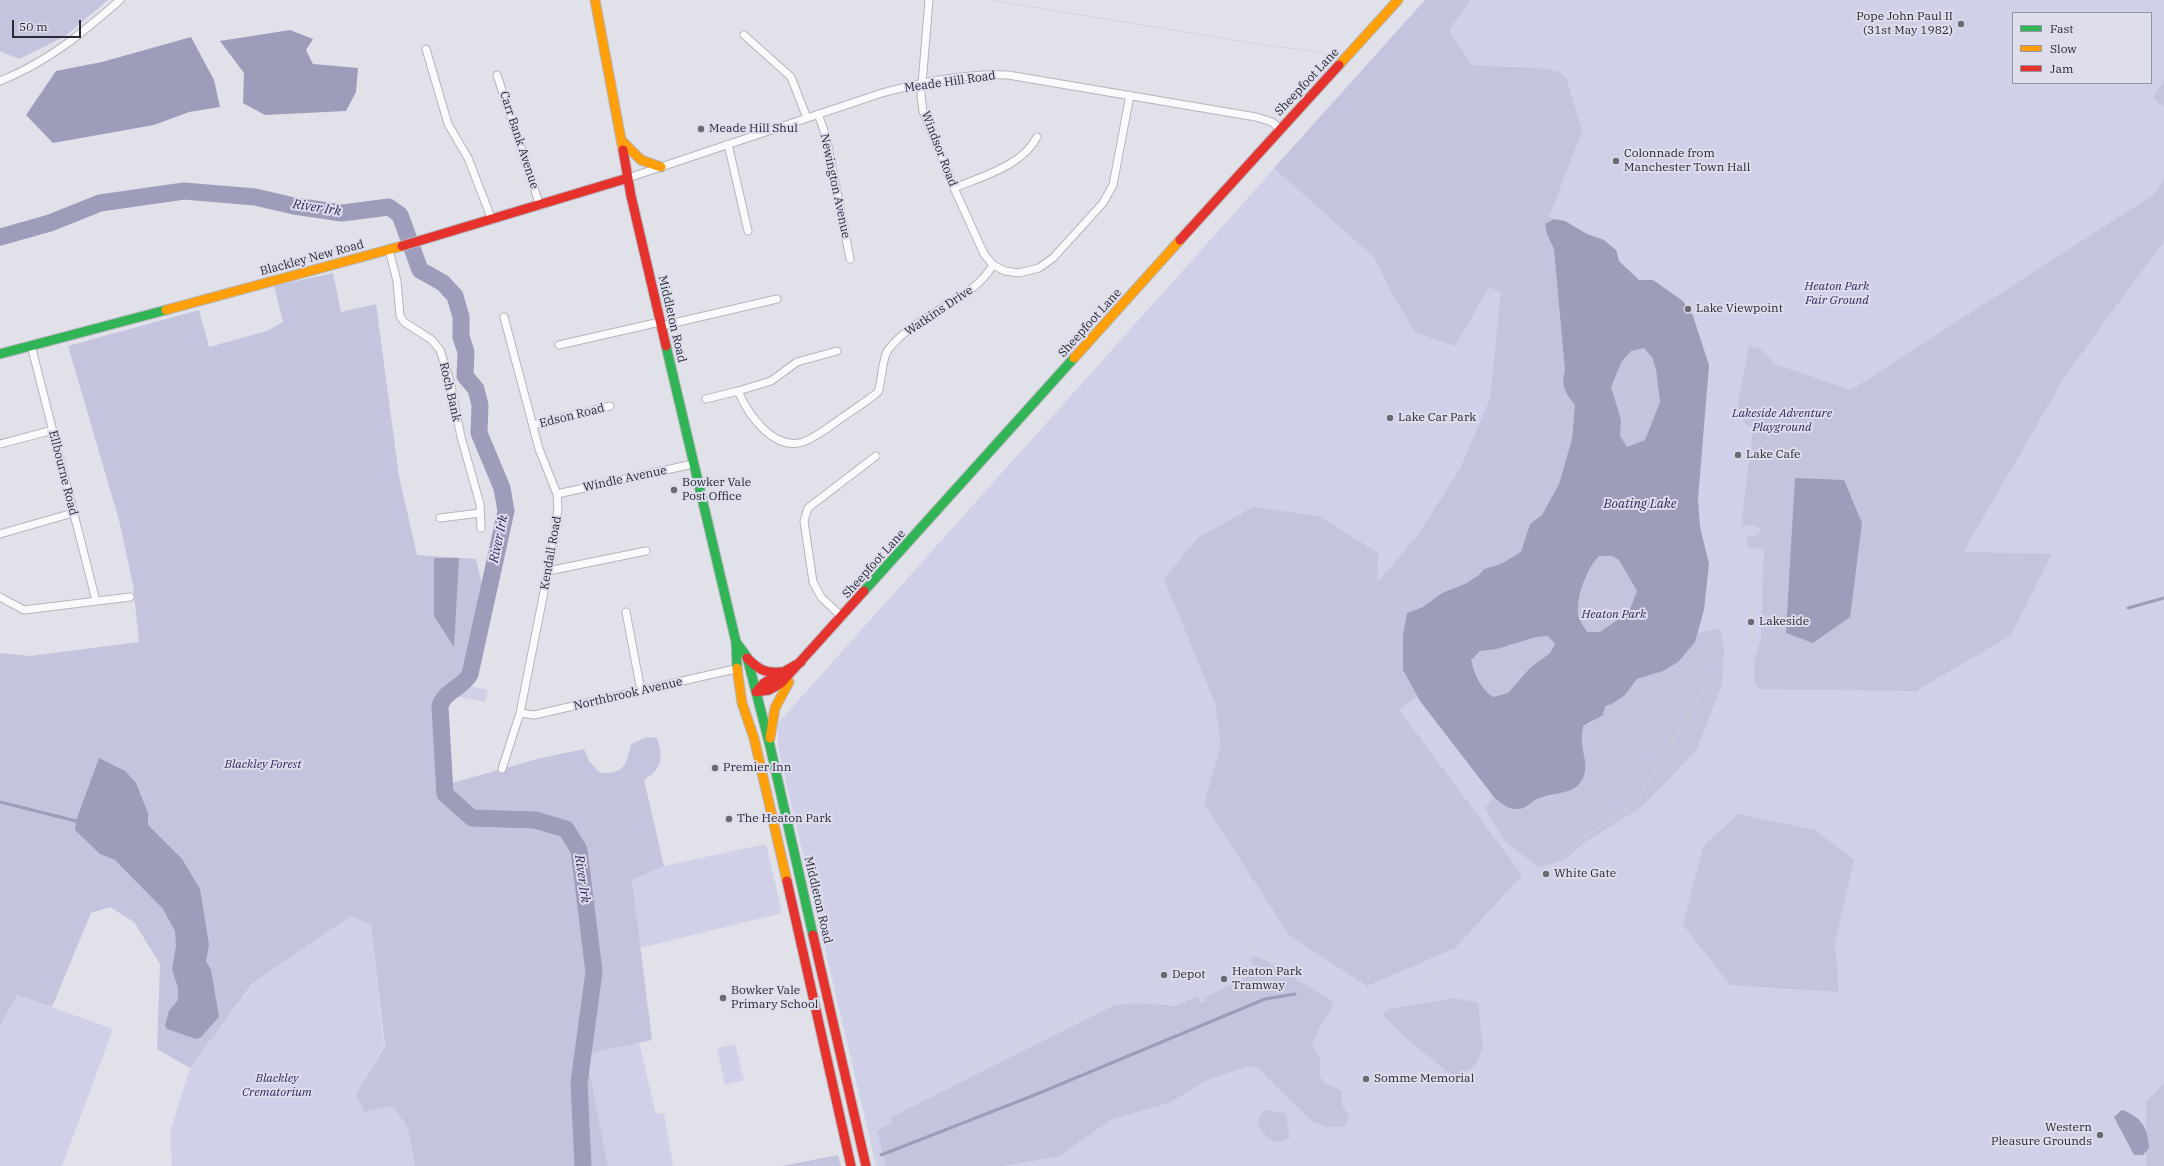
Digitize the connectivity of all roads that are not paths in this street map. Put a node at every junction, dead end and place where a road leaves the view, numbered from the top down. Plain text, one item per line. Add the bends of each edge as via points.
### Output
1 (120, 0) edge
2 (595, 0) edge
3 (929, 0) edge
4 (1398, 0) edge
5 (744, 35) dead end
6 (426, 49) dead end
7 (497, 75) dead end
8 (0, 81) edge
9 (923, 83) junction
10 (1130, 95) junction
11 (818, 114) junction
12 (807, 118) junction
13 (1280, 129) junction
14 (1037, 137) dead end
15 (622, 140) junction
16 (728, 144) junction
17 (661, 167) junction
18 (628, 178) junction
19 (954, 188) junction
20 (540, 206) junction
21 (492, 220) junction
22 (748, 231) dead end
23 (389, 250) junction
24 (850, 259) dead end
25 (993, 265) junction
26 (777, 299) dead end
27 (504, 317) dead end
28 (660, 324) junction
29 (31, 345) junction
30 (559, 345) dead end
31 (837, 351) dead end
32 (0, 354) edge
33 (738, 391) junction
34 (706, 399) dead end
35 (610, 406) dead end
36 (533, 425) junction
37 (52, 430) junction
38 (0, 444) edge
39 (876, 456) dead end
40 (693, 464) junction
41 (557, 494) junction
42 (73, 513) junction
43 (480, 513) junction
44 (440, 518) dead end
45 (481, 528) dead end
46 (0, 534) edge
47 (646, 551) dead end
48 (548, 571) junction
49 (0, 597) edge
50 (130, 597) dead end
51 (96, 601) junction
52 (626, 612) dead end
53 (842, 617) junction
54 (736, 642) junction
55 (746, 657) junction
56 (801, 662) junction
57 (735, 669) junction
58 (782, 672) junction
59 (738, 682) junction
60 (641, 691) junction
61 (756, 692) junction
62 (520, 713) junction
63 (754, 738) junction
64 (770, 746) junction
65 (502, 768) dead end
66 (788, 822) junction
67 (777, 839) junction
68 (851, 1166) edge
69 (866, 1166) edge

1 - 8 street via 67,45 19,74
2 - 15 main road, Middleton Road
3 - 9 street, Windsor Road
4 - 13 main road, Sheepfoot Lane
5 - 12 street via 791,77
6 - 21 street via 448,124 468,158
7 - 20 street, Carr Bank Avenue
9 - 10 street, Meade Hill Road via 985,75 1008,75
9 - 11 street, Meade Hill Road via 882,93
9 - 19 street, Windsor Road via 923,111
10 - 13 street, Meade Hill Road via 1256,117 1272,122
10 - 25 street via 1113,185 1103,203 1053,258 1039,268 1019,273 1005,271
11 - 12 street, Meade Hill Road
11 - 24 street, Newington Avenue via 826,136
12 - 16 street, Meade Hill Road
13 - 53 main road, Sheepfoot Lane
14 - 19 street via 1033,145 1015,160
15 - 17 main road via 641,160
15 - 18 main road, Middleton Road
16 - 17 street, Meade Hill Road
16 - 22 street
17 - 18 street, Meade Hill Road
18 - 20 main road, Blackley New Road
18 - 28 main road, Middleton Road
19 - 25 street, Windsor Road via 984,254
20 - 21 main road, Blackley New Road
21 - 23 main road, Blackley New Road
23 - 29 main road, Blackley New Road
23 - 43 street, Roch Bank via 397,281 400,316 404,322 432,340 440,350 450,381
25 - 33 street, Watkins Drive via 979,284 907,329 887,351 878,392 814,437 802,442 790,442 770,434 750,415
26 - 28 street
27 - 36 street, Kendall Road
28 - 30 street
28 - 40 main road, Middleton Road
29 - 32 main road, Blackley New Road
29 - 37 street, Ellbourne Road
31 - 33 street via 797,362 771,381
33 - 34 street
35 - 36 street, Edson Road
36 - 41 street, Kendall Road via 539,449
37 - 38 street
37 - 42 street, Ellbourne Road
39 - 53 street via 808,508 805,513 804,528 816,590
40 - 41 street, Windle Avenue
40 - 54 main road, Middleton Road
41 - 48 street, Kendall Road via 558,519
42 - 46 street
42 - 51 street, Ellbourne Road
43 - 44 street
43 - 45 street, Roch Bank
47 - 48 street
48 - 62 street, Kendall Road
49 - 51 street via 24,610
50 - 51 street
52 - 60 street
53 - 56 main road, Sheepfoot Lane
54 - 55 main road, Middleton Road
54 - 57 main road, Middleton Road
55 - 58 main road via 762,671
55 - 61 main road, Middleton Road
56 - 58 main road, Sheepfoot Lane
56 - 61 main road, Sheepfoot Lane via 773,689 763,693
56 - 64 main road, Sheepfoot Lane via 777,699
57 - 59 main road, Middleton Road
57 - 60 street, Northbrook Avenue
58 - 61 main road, Sheepfoot Lane via 764,683
59 - 61 main road
59 - 63 main road, Middleton Road via 746,719
60 - 62 street, Northbrook Avenue via 534,715
61 - 63 main road via 751,702 755,725
61 - 64 main road, Middleton Road
62 - 65 street, Kendall Road
63 - 67 main road, Middleton Road
64 - 66 main road, Middleton Road
66 - 67 main road
66 - 69 main road, Middleton Road
67 - 68 main road, Middleton Road

